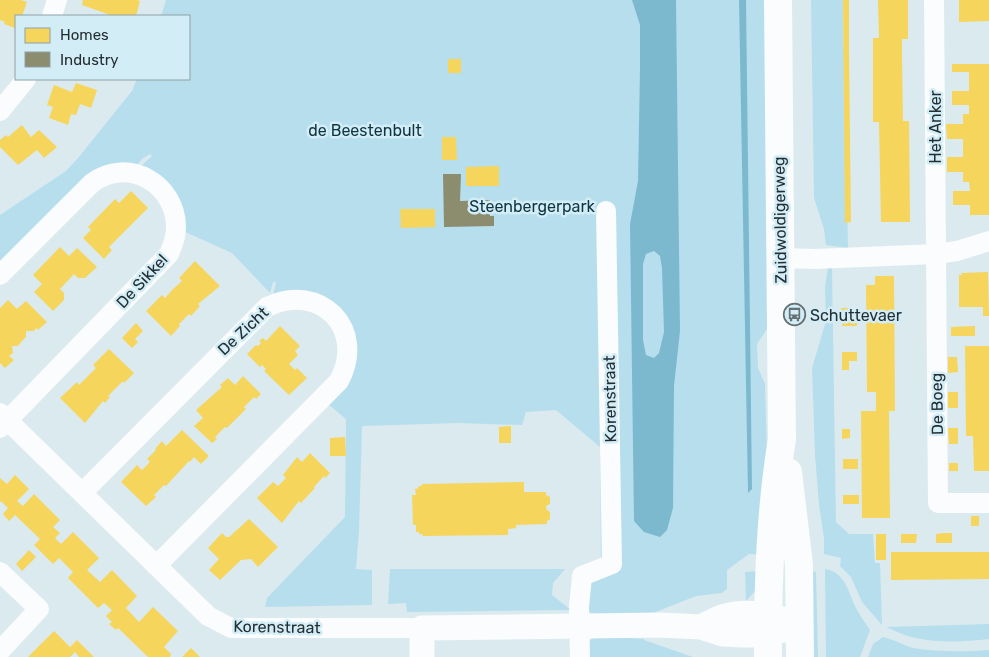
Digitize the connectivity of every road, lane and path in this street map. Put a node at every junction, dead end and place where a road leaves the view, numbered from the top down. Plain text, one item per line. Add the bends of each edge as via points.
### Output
1 (57, 0) edge
2 (778, 0) edge
3 (934, 0) edge
4 (52, 15) edge
5 (25, 80) edge
6 (0, 111) edge
7 (606, 211) dead end
8 (989, 241) edge
9 (936, 254) junction
10 (781, 258) junction
11 (0, 275) edge
12 (3, 421) edge
13 (782, 439) junction
14 (82, 493) junction
15 (989, 503) edge
16 (156, 566) junction
17 (0, 572) edge
18 (800, 624) junction
19 (579, 627) junction
20 (422, 628) junction
21 (768, 635) edge
22 (0, 651) edge
23 (422, 657) edge
24 (580, 657) edge
25 (800, 657) edge

1 - 4 street
2 - 10 main road, Zuidwoldigerweg
3 - 9 street, Het Anker
5 - 6 street
7 - 19 street, Korenstraat via 612,564 582,576
8 - 9 street
9 - 10 street
9 - 15 street, De Boeg via 938,503
10 - 13 main road, Zuidwoldigerweg
11 - 12 street, De Sikkel via 92,183 108,174 126,171 143,176 162,192 173,210 176,230 169,254
12 - 14 street, Korenstraat
13 - 18 main road, Zuidwoldigerweg via 799,565
13 - 21 main road, Zuidwoldigerweg via 768,566
14 - 16 street, Korenstraat
14 - 16 street, De Zicht via 267,307 290,298 303,299 315,302 335,316 342,326 348,348 348,360 339,381
16 - 20 street, Korenstraat via 208,616 232,628
17 - 22 street via 39,609
18 - 21 street, Korenstraat
18 - 25 main road, Zuidwoldigerweg
19 - 20 street, Korenstraat
19 - 21 street, Korenstraat via 701,627 723,616
19 - 24 street
20 - 23 street

